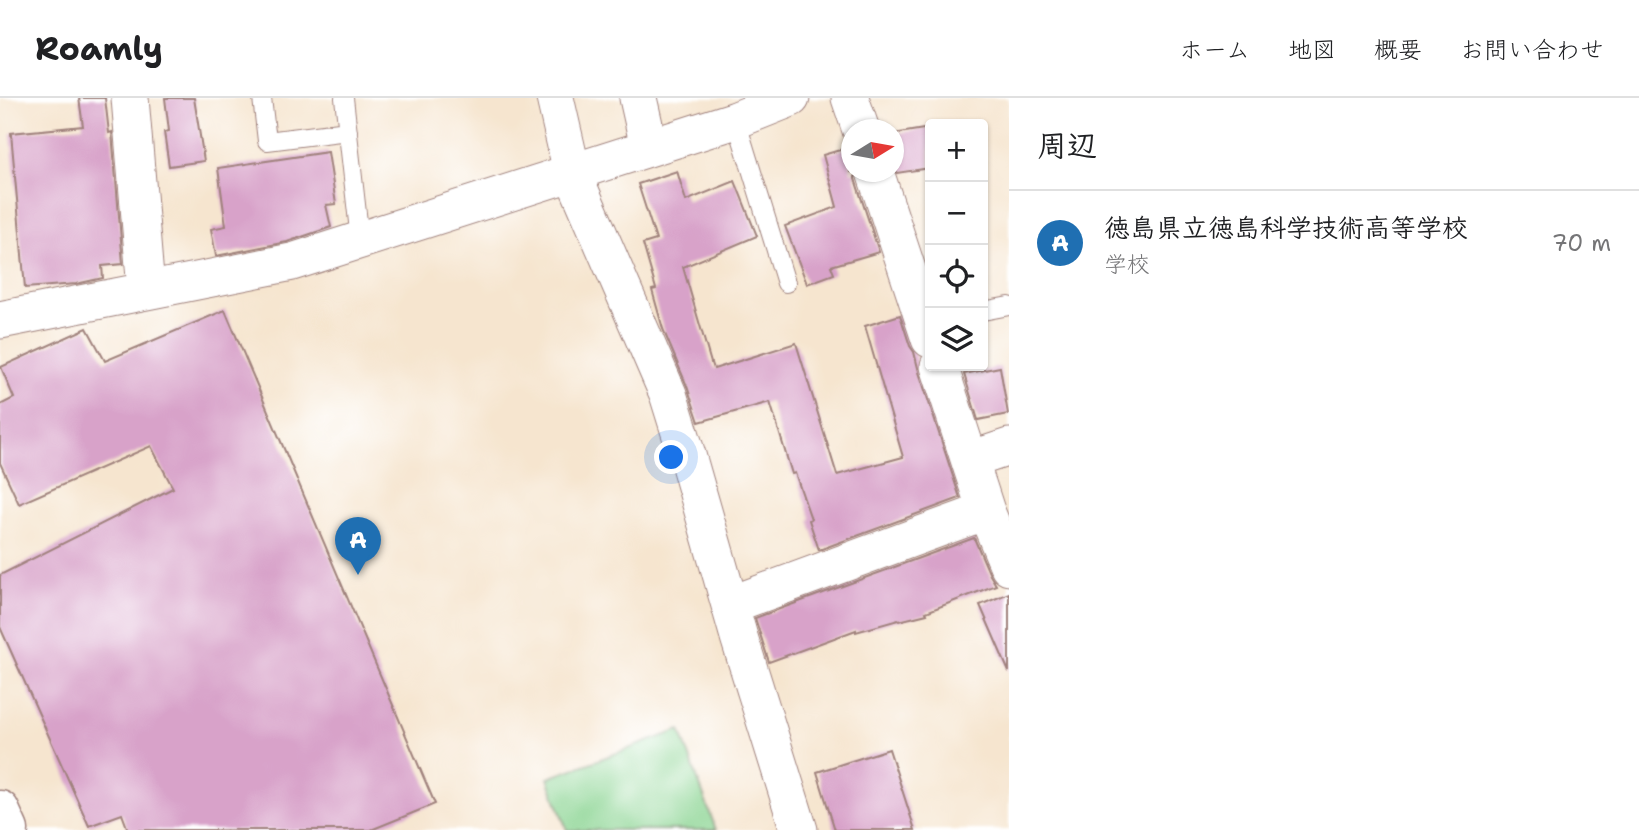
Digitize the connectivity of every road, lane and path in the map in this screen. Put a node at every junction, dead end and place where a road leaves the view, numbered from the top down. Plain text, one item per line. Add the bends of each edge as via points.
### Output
1 (130, 98) edge
2 (262, 98) edge
3 (344, 98) edge
4 (555, 98) edge
5 (638, 98) edge
6 (791, 98) edge
7 (850, 98) edge
8 (857, 119) edge
9 (736, 120) junction
10 (348, 131) junction
11 (649, 147) junction
12 (572, 172) junction
13 (878, 182) edge
14 (360, 240) junction
15 (786, 283) dead end
16 (146, 290) junction
17 (1009, 306) edge
18 (988, 310) edge
19 (925, 319) edge
20 (0, 320) edge
21 (941, 371) edge
22 (1009, 447) edge
23 (970, 460) junction
24 (986, 510) junction
25 (1009, 566) edge
26 (730, 605) junction
27 (0, 810) edge
28 (9, 830) edge
29 (799, 830) edge

1 - 16 street
2 - 10 lane via 267,141
3 - 10 lane
4 - 12 street
5 - 11 street
6 - 9 street
7 - 8 street
9 - 11 street
9 - 15 lane
10 - 14 lane
11 - 12 street
12 - 14 street
12 - 26 street via 668,394
13 - 19 street
14 - 16 street via 292,262
16 - 20 street
17 - 18 lane
21 - 23 street
22 - 23 street
23 - 24 street
24 - 25 street
24 - 26 street
26 - 29 street
27 - 28 main road

